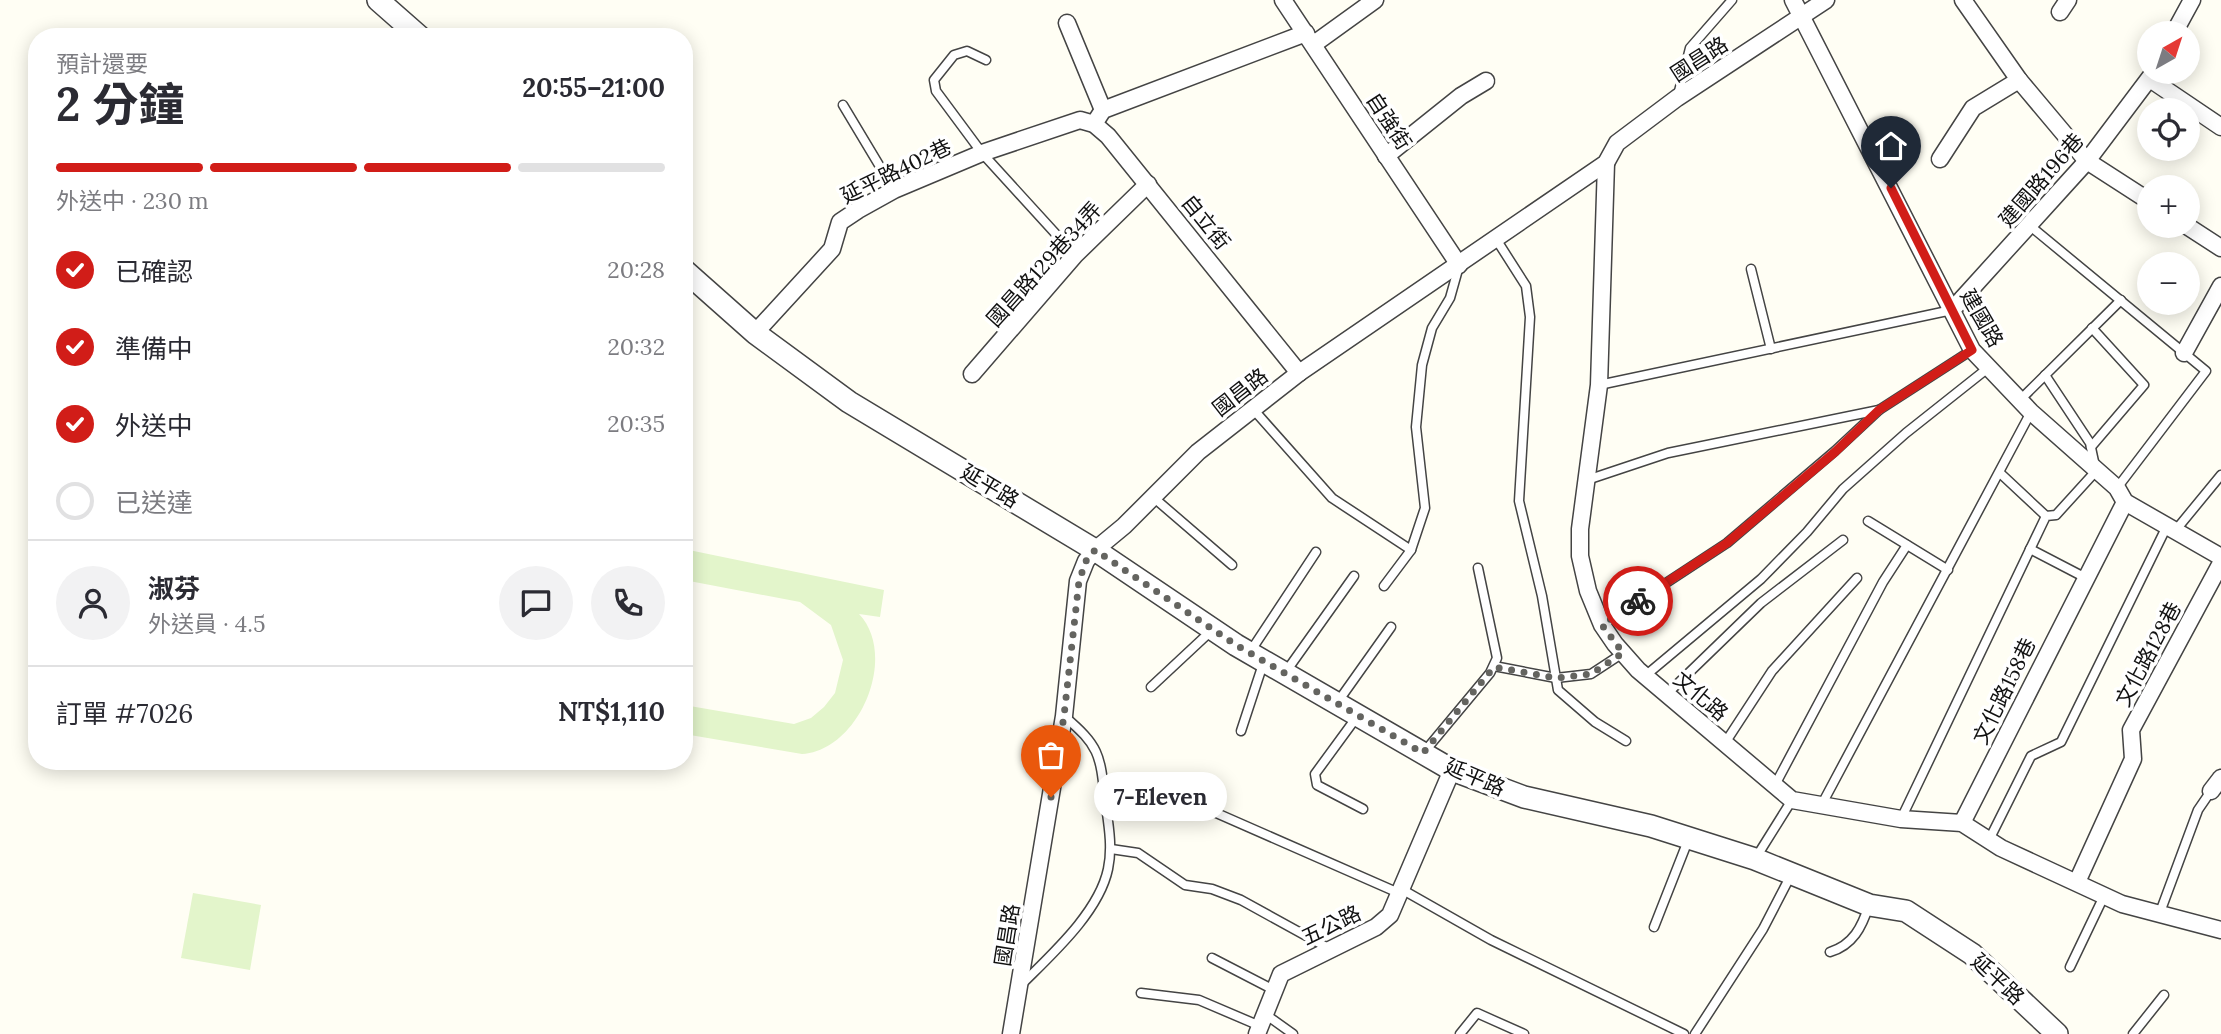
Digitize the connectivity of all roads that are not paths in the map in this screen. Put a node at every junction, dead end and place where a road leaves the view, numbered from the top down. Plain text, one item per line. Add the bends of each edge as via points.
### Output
1 (378, 0) edge
2 (1283, 0) edge
3 (1374, 0) edge
4 (1732, 0) edge
5 (1793, 0) edge
6 (1826, 0) edge
7 (1963, 0) edge
8 (2192, 0) edge
9 (1804, 17) junction
10 (2181, 21) edge
11 (1067, 23) dead end
12 (410, 28) edge
13 (1310, 38) junction
14 (986, 60) dead end
15 (2019, 80) junction
16 (1486, 81) dead end
17 (2146, 84) edge
18 (2163, 84) edge
19 (1677, 99) junction
20 (843, 106) dead end
21 (1103, 110) junction
22 (1094, 124) junction
23 (2221, 127) edge
24 (982, 153) junction
25 (1386, 156) junction
26 (1940, 159) dead end
27 (2087, 160) junction
28 (1606, 163) junction
29 (1148, 184) junction
30 (894, 190) junction
31 (2137, 193) edge
32 (2029, 225) junction
33 (2200, 234) edge
34 (1496, 239) junction
35 (2221, 248) edge
36 (1075, 255) junction
37 (1459, 265) junction
38 (1751, 269) dead end
39 (693, 278) edge
40 (2221, 286) edge
41 (2121, 300) junction
42 (1952, 310) junction
43 (2092, 328) junction
44 (755, 333) junction
45 (1771, 349) junction
46 (1972, 350) junction
47 (2184, 353) junction
48 (1988, 368) junction
49 (1299, 373) junction
50 (972, 374) dead end
51 (2045, 375) junction
52 (1599, 386) junction
53 (2020, 401) junction
54 (1253, 409) junction
55 (1879, 410) junction
56 (2031, 412) junction
57 (2091, 447) junction
58 (2096, 471) junction
59 (2000, 473) junction
60 (2221, 475) edge
61 (1587, 480) junction
62 (2121, 495) junction
63 (1153, 497) junction
64 (2046, 516) junction
65 (1868, 521) dead end
66 (2171, 529) junction
67 (1843, 540) dead end
68 (1908, 545) junction
69 (2030, 549) junction
70 (1095, 550) junction
71 (1411, 550) junction
72 (1317, 552) dead end
73 (2221, 557) edge
74 (2221, 563) edge
75 (1232, 565) dead end
76 (1478, 568) dead end
77 (1948, 570) junction
78 (1354, 576) dead end
79 (2084, 577) junction
80 (1857, 578) dead end
81 (1384, 586) dead end
82 (1602, 625) junction
83 (1391, 627) dead end
84 (1213, 629) junction
85 (1623, 653) junction
86 (1257, 657) junction
87 (1494, 667) junction
88 (1284, 673) junction
89 (1645, 676) junction
90 (1556, 678) junction
91 (1151, 687) dead end
92 (1667, 694) junction
93 (1337, 703) junction
94 (1358, 715) junction
95 (1064, 716) junction
96 (1241, 731) dead end
97 (1626, 741) dead end
98 (1725, 743) junction
99 (1423, 753) junction
100 (1452, 771) junction
101 (2216, 784) edge
102 (1774, 785) junction
103 (1172, 794) dead end
104 (1793, 800) junction
105 (1822, 804) junction
106 (1363, 809) dead end
107 (1901, 819) junction
108 (1962, 823) junction
109 (1689, 838) junction
110 (1989, 841) junction
111 (1111, 849) junction
112 (1755, 859) junction
113 (1791, 874) junction
114 (2077, 882) junction
115 (1402, 892) junction
116 (2104, 896) junction
117 (1869, 905) junction
118 (2159, 915) junction
119 (1654, 927) dead end
120 (2221, 930) edge
121 (1330, 949) junction
122 (1830, 952) dead end
123 (1212, 958) dead end
124 (2070, 967) dead end
125 (1020, 986) junction
126 (1274, 990) junction
127 (1141, 993) dead end
128 (2164, 995) dead end
129 (1261, 1024) edge
130 (1011, 1034) edge
131 (1293, 1034) edge
132 (1460, 1034) edge
133 (1524, 1034) edge
134 (1684, 1034) edge
135 (1695, 1034) edge
136 (2057, 1034) edge
137 (2133, 1034) edge

1 - 12 street
2 - 13 street, 自強街
3 - 13 street
4 - 19 lane via 1690,48
5 - 9 street, 建國路
6 - 9 street, 國昌路
7 - 15 street
8 - 10 street
9 - 19 street, 國昌路
9 - 42 street, 建國路
11 - 21 street
13 - 21 street
13 - 25 street, 自強街
14 - 24 lane via 967,51 954,55 934,80 936,91
15 - 26 street via 1973,108
15 - 27 street
16 - 25 street
17 - 27 street, 建國路196巷
18 - 23 street
19 - 28 street, 國昌路 via 1617,143
20 - 30 lane
21 - 22 street
22 - 24 street, 延平路402巷 via 1080,120
22 - 29 street, 自立街
24 - 30 street, 延平路402巷
24 - 36 lane
25 - 37 street, 自強街
27 - 31 street
27 - 32 street, 建國路196巷
28 - 34 street, 國昌路
28 - 52 street, 文化路
29 - 36 street, 國昌路129巷34弄
29 - 49 street, 自立街
30 - 44 street, 延平路402巷 via 840,222 832,249
32 - 41 lane
32 - 42 street, 建國路196巷
33 - 35 street
34 - 37 street, 國昌路
34 - 90 lane via 1526,286 1530,317 1519,501
36 - 50 street, 國昌路129巷34弄
37 - 49 street, 國昌路
37 - 71 lane via 1422,365 1416,427 1425,508
38 - 45 lane
39 - 44 street, 延平路
40 - 47 street
41 - 43 lane
41 - 47 lane
42 - 45 lane
42 - 46 street, 建國路
43 - 51 lane
43 - 57 lane via 2144,385
44 - 70 street, 延平路 via 849,401
45 - 52 lane
46 - 48 street, 建國路
46 - 55 lane
47 - 62 lane via 2206,371
48 - 53 street, 建國路
48 - 89 lane via 1843,489 1760,579
49 - 54 street, 國昌路
51 - 53 lane
51 - 57 lane
52 - 61 street, 文化路
53 - 56 street, 建國路
54 - 63 street, 國昌路 via 1198,452
54 - 71 lane via 1332,498
55 - 61 lane via 1668,453
55 - 82 lane via 1727,543
56 - 58 street, 建國路
56 - 59 lane
57 - 58 lane
58 - 62 street, 建國路
58 - 64 lane via 2056,515
59 - 64 lane
59 - 77 lane
60 - 66 lane
61 - 82 street, 文化路 via 1580,556
62 - 66 street, 建國路
62 - 79 street, 文化路158巷
63 - 70 street, 國昌路
63 - 75 lane
64 - 69 lane
65 - 68 lane
66 - 73 street, 建國路
66 - 110 lane via 2062,742 2031,756
67 - 92 lane via 1760,603
68 - 77 lane
68 - 102 lane via 1883,582
69 - 79 lane
69 - 107 lane
70 - 84 street, 延平路
70 - 95 street, 國昌路 via 1079,581
71 - 81 lane
72 - 86 lane
74 - 114 street, 文化路128巷 via 2131,730 2133,759
76 - 87 lane via 1497,658
77 - 105 lane
78 - 88 lane
79 - 108 street, 文化路158巷
80 - 98 lane via 1772,671
82 - 85 street, 文化路
83 - 93 lane
84 - 86 street, 延平路
84 - 91 lane
85 - 89 street, 文化路
85 - 90 lane via 1591,674
86 - 88 street, 延平路
86 - 96 lane
87 - 90 lane
87 - 99 lane
88 - 93 street, 延平路
89 - 92 street, 文化路
90 - 97 lane via 1558,690
92 - 98 street, 文化路
93 - 94 street, 延平路
94 - 99 street, 延平路
94 - 106 lane via 1315,774 1317,785
95 - 111 lane via 1091,739 1101,761
95 - 125 street, 國昌路
98 - 102 street, 文化路
99 - 100 street, 延平路
100 - 109 street, 延平路 via 1524,797
100 - 115 street, 五公路
101 - 118 lane via 2198,810
102 - 104 street, 文化路
103 - 115 lane
104 - 105 street
104 - 112 lane
105 - 107 street
107 - 108 street
108 - 110 street
109 - 112 street, 延平路
109 - 119 lane
110 - 114 street
111 - 121 lane via 1138,853 1185,885 1241,900
111 - 125 lane via 1103,887 1067,939
112 - 113 street, 延平路
113 - 117 street, 延平路
113 - 135 lane via 1763,929
114 - 116 street
115 - 121 street, 五公路 via 1390,915 1376,927
115 - 134 lane
116 - 118 street
116 - 124 lane
117 - 122 lane via 1853,938
117 - 136 street, 延平路 via 1906,911 1949,937
118 - 120 street
121 - 126 street, 五公路 via 1281,974
123 - 126 lane
125 - 130 street, 國昌路
126 - 129 street, 五公路
127 - 129 lane via 1199,1000
128 - 137 lane
129 - 131 lane
132 - 133 lane via 1477,1013

